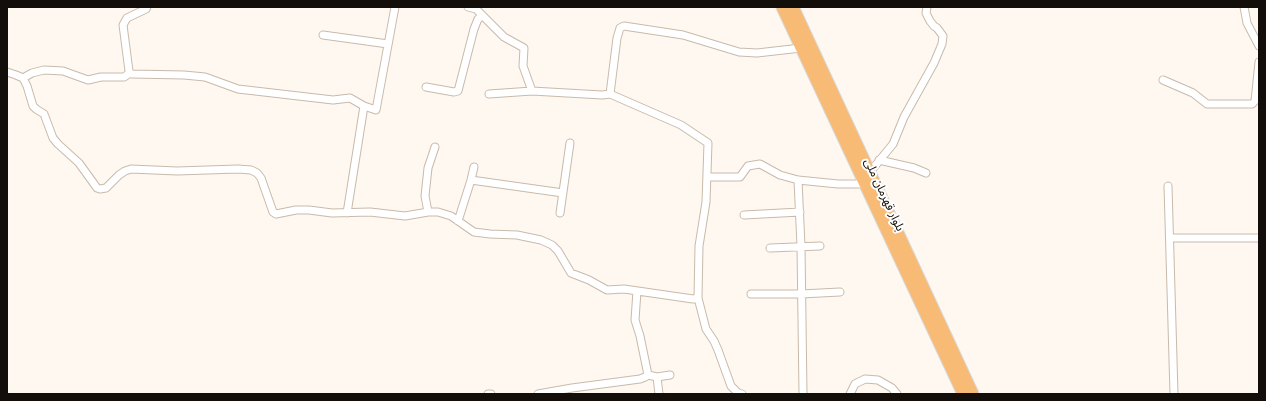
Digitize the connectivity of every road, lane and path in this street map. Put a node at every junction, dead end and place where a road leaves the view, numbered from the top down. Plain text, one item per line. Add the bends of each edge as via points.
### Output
1 (146, 7) edge
2 (395, 7) edge
3 (468, 7) edge
4 (782, 7) edge
5 (793, 7) edge
6 (927, 7) edge
7 (1244, 7) edge
8 (476, 8) edge
9 (482, 16) junction
10 (323, 35) dead end
11 (388, 44) junction
12 (1259, 46) edge
13 (801, 48) junction
14 (1259, 62) edge
15 (7, 72) edge
16 (130, 73) junction
17 (23, 78) junction
18 (1163, 80) dead end
19 (426, 87) dead end
20 (532, 91) junction
21 (489, 94) dead end
22 (610, 94) junction
23 (364, 106) junction
24 (570, 143) dead end
25 (435, 147) dead end
26 (879, 160) junction
27 (474, 167) dead end
28 (870, 172) junction
29 (926, 173) dead end
30 (707, 177) junction
31 (471, 180) junction
32 (798, 180) junction
33 (864, 184) junction
34 (1168, 186) dead end
35 (563, 194) junction
36 (347, 212) junction
37 (428, 212) junction
38 (800, 212) junction
39 (560, 213) dead end
40 (744, 215) dead end
41 (458, 221) junction
42 (1170, 238) junction
43 (1259, 238) edge
44 (801, 246) junction
45 (820, 246) dead end
46 (770, 248) dead end
47 (637, 291) junction
48 (840, 292) dead end
49 (751, 294) dead end
50 (801, 294) junction
51 (698, 298) junction
52 (648, 375) junction
53 (670, 375) dead end
54 (657, 377) junction
55 (560, 392) edge
56 (488, 394) edge
57 (491, 394) edge
58 (538, 394) edge
59 (659, 394) edge
60 (742, 394) edge
61 (803, 394) edge
62 (850, 394) edge
63 (897, 394) edge
64 (963, 394) edge
65 (973, 394) edge
66 (1174, 394) edge

1 - 16 street via 127,18 123,25
2 - 11 street
3 - 8 street
4 - 13 highway, بلوار قهرمان ملی
5 - 28 highway, بلوار قهرمان ملی
6 - 26 street via 926,13 930,21 943,36 942,44 892,144
7 - 12 street via 1247,23
8 - 9 street
9 - 19 street via 474,29 458,91
9 - 20 street via 504,37 524,48 523,66
10 - 11 street
11 - 23 street via 376,110
13 - 22 street via 757,53 739,52 683,35 624,26 620,28 616,38
13 - 33 highway, بلوار قهرمان ملی
14 - 18 street via 1255,101 1252,104 1207,104 1193,93
15 - 17 street
16 - 17 street via 124,77 88,80 63,71 44,70
16 - 23 street via 205,77 238,89 333,100 350,98
17 - 36 street via 33,106 44,114 53,138 79,163 97,188 106,188 124,171 132,169 177,171 238,168 257,173 276,214 296,210
20 - 21 street
20 - 22 street
22 - 30 street via 681,125 708,143
23 - 36 street
24 - 35 street
25 - 37 street via 428,168 425,196
26 - 28 street
26 - 29 street
27 - 31 street
28 - 65 highway, بلوار قهرمان ملی
30 - 32 street via 740,177 748,166 760,164 780,175
30 - 51 street via 699,246
31 - 35 street
31 - 41 street
32 - 33 street
32 - 38 street
33 - 64 highway, بلوار قهرمان ملی
34 - 42 street
35 - 39 street
36 - 37 street via 405,216
37 - 41 street via 438,212
38 - 40 street
38 - 44 street
41 - 47 street via 474,232 517,235 541,240 558,251 571,273 607,290
42 - 43 street
42 - 66 street
44 - 45 street
44 - 46 street
44 - 50 street
47 - 51 street
47 - 52 street via 635,320
48 - 50 street
49 - 50 street
50 - 61 street
51 - 60 street via 706,329 718,350 731,386
52 - 54 street
52 - 55 street
53 - 54 street
54 - 59 street
55 - 58 street
56 - 57 street
62 - 63 street via 855,384 865,379 878,380

